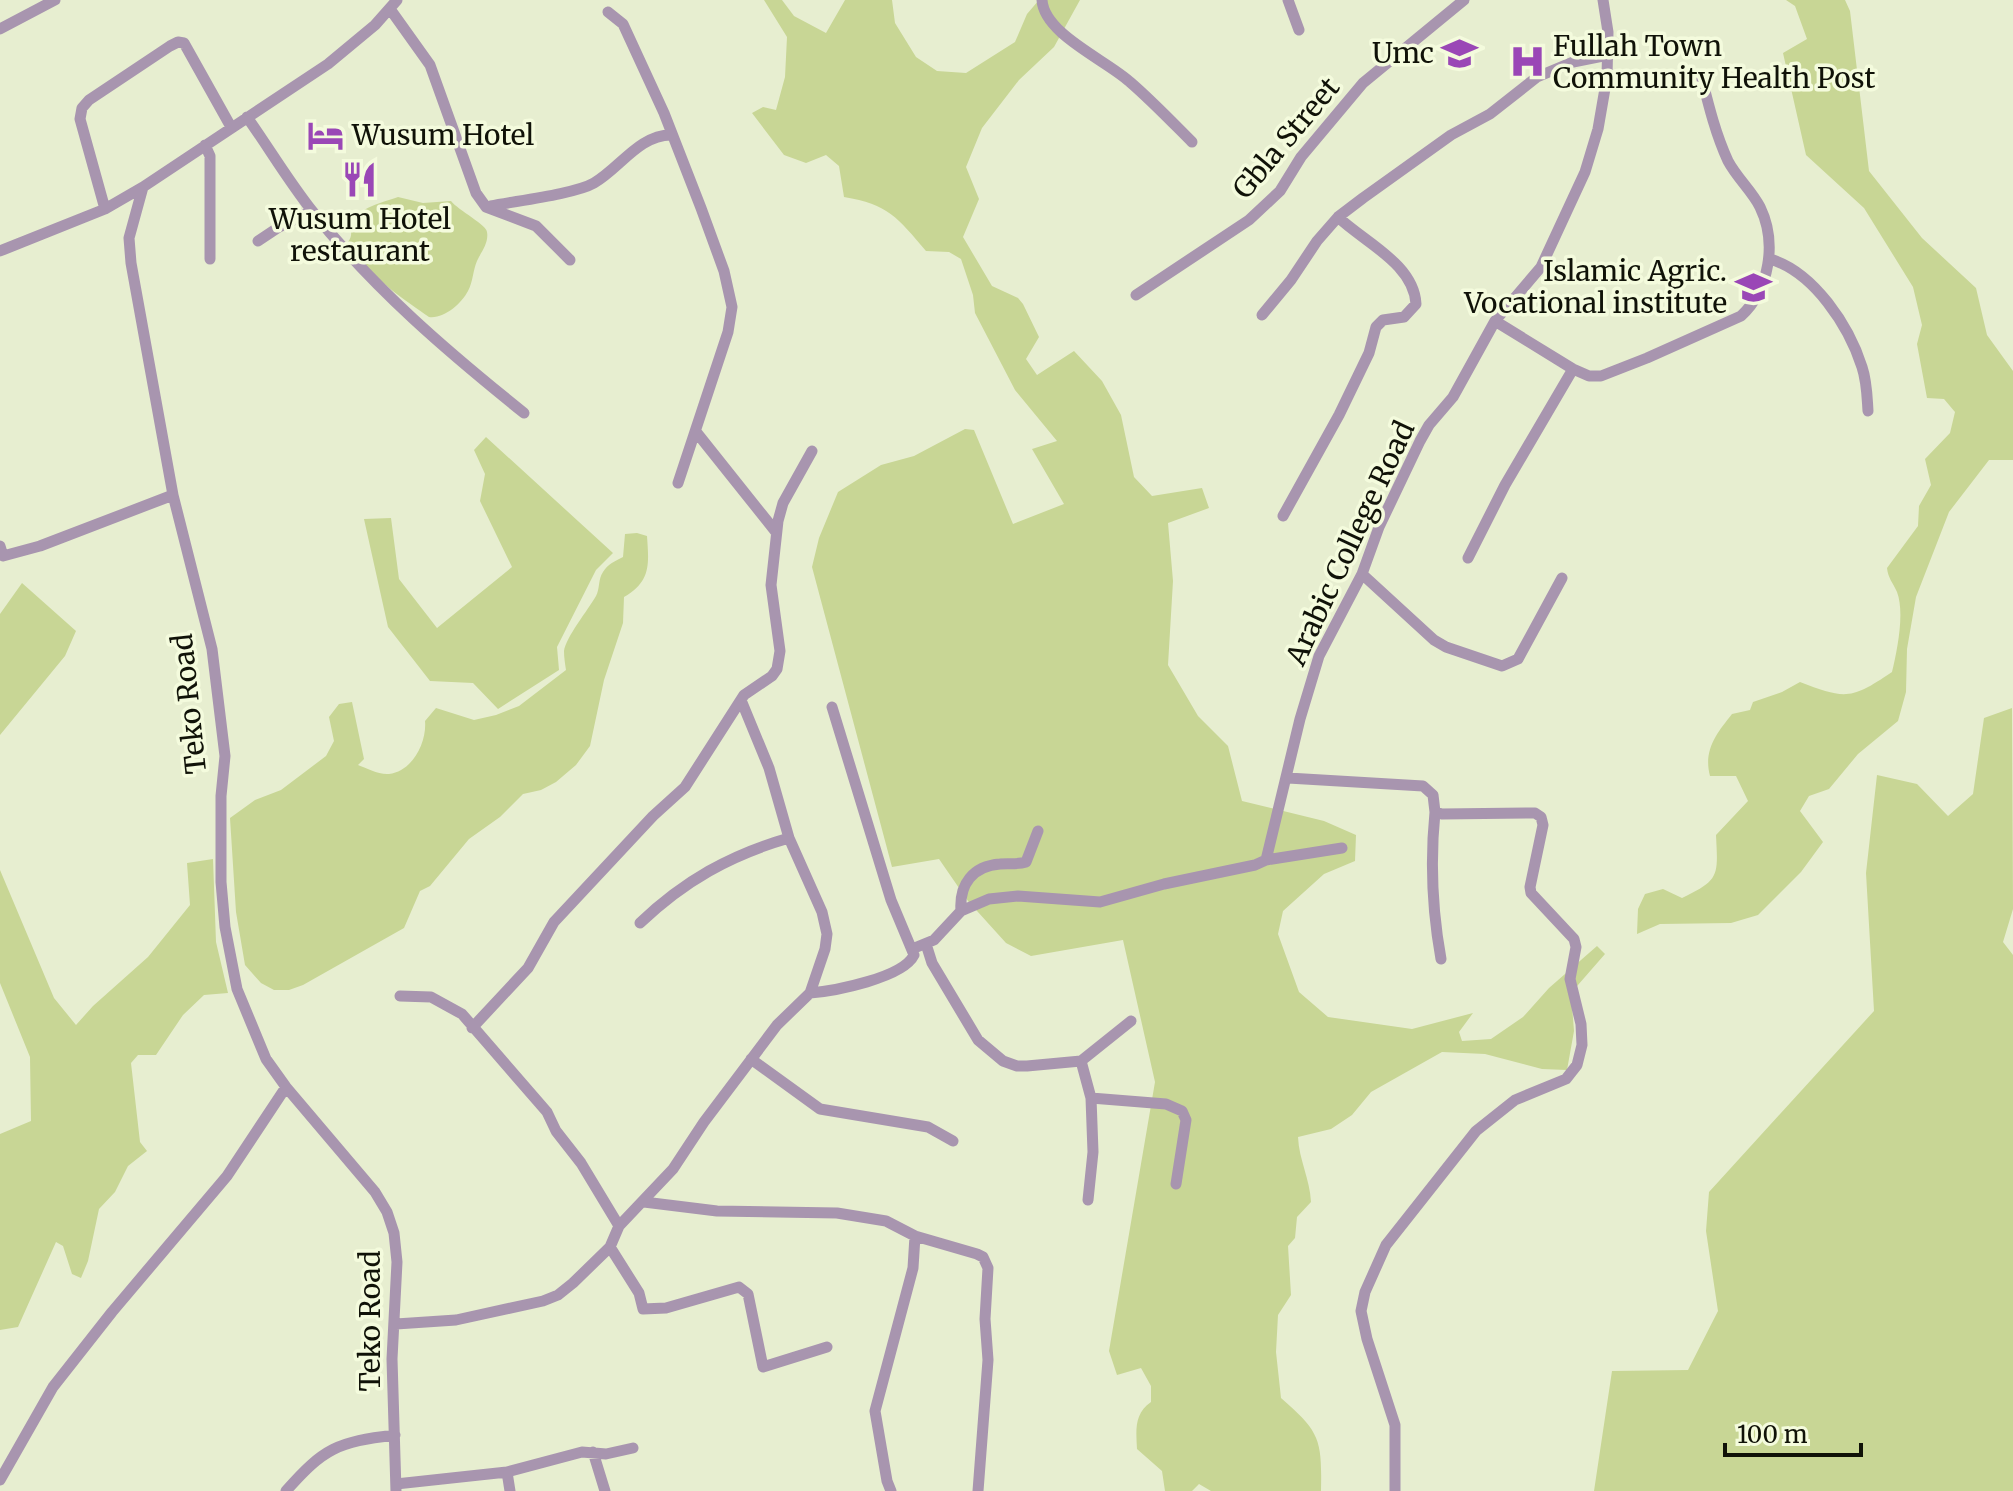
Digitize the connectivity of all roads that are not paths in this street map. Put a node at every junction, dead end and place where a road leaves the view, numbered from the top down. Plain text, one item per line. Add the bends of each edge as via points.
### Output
1 (55, 0) edge
2 (1042, 0) edge
3 (1288, 0) edge
4 (1464, 0) edge
5 (1603, 0) edge
6 (394, 4) edge
7 (608, 12) dead end
8 (0, 29) edge
9 (1299, 30) dead end
10 (1608, 55) junction
11 (1702, 79) dead end
12 (247, 117) junction
13 (231, 127) junction
14 (671, 135) junction
15 (1192, 142) dead end
16 (205, 145) junction
17 (143, 187) junction
18 (486, 207) junction
19 (105, 209) junction
20 (312, 211) junction
21 (1338, 217) junction
22 (258, 241) dead end
23 (0, 251) edge
24 (210, 259) dead end
25 (1770, 259) junction
26 (570, 260) dead end
27 (1136, 295) dead end
28 (1262, 315) dead end
29 (1495, 321) junction
30 (1573, 369) junction
31 (1868, 411) dead end
32 (524, 413) dead end
33 (697, 433) junction
34 (812, 451) dead end
35 (678, 483) dead end
36 (173, 495) junction
37 (1283, 516) dead end
38 (776, 532) junction
39 (1, 553) edge
40 (1468, 558) dead end
41 (1362, 574) junction
42 (1562, 578) dead end
43 (741, 700) junction
44 (832, 707) dead end
45 (1288, 778) junction
46 (1435, 812) junction
47 (1038, 831) dead end
48 (789, 838) junction
49 (1342, 848) dead end
50 (1266, 860) junction
51 (961, 911) junction
52 (640, 923) dead end
53 (926, 944) junction
54 (912, 949) junction
55 (1441, 959) dead end
56 (810, 993) junction
57 (400, 996) dead end
58 (1131, 1021) dead end
59 (472, 1028) junction
60 (751, 1059) junction
61 (1081, 1061) junction
62 (286, 1087) junction
63 (1091, 1098) junction
64 (953, 1141) dead end
65 (1176, 1184) dead end
66 (1088, 1200) dead end
67 (644, 1202) junction
68 (619, 1226) junction
69 (915, 1236) junction
70 (610, 1247) junction
71 (396, 1324) junction
72 (827, 1347) dead end
73 (395, 1435) junction
74 (633, 1448) dead end
75 (593, 1452) junction
76 (507, 1472) junction
77 (0, 1480) edge
78 (396, 1487) edge
79 (286, 1491) edge
80 (510, 1491) edge
81 (605, 1491) edge
82 (891, 1491) edge
83 (978, 1491) edge
84 (1395, 1491) edge

1 - 8 street
2 - 15 street via 1046,16 1056,26 1129,81
3 - 9 street
4 - 27 street, Gbla Street via 1363,83 1301,157 1280,191 1249,220
5 - 10 street, Arabic College Road
6 - 12 street via 328,64
6 - 18 street via 430,65 470,178
7 - 14 street via 623,24
10 - 21 street via 1537,77
10 - 29 street, Arabic College Road via 1598,129 1573,203 1541,267
11 - 25 street via 1725,153 1762,212
12 - 13 street
12 - 20 street
13 - 16 street
13 - 19 street via 184,43 170,46 82,108 80,119
14 - 18 street via 642,144 587,186
14 - 33 street via 724,271 732,307
16 - 17 street
16 - 24 street via 210,156
17 - 19 street
17 - 36 street, Teko Road via 129,238 131,263
18 - 26 street via 536,226
19 - 23 street
20 - 22 street
20 - 32 street via 402,310
21 - 28 street
21 - 37 street via 1404,273 1415,290 1416,304 1404,317 1383,320 1376,327 1351,390
25 - 30 street via 1751,306 1741,316 1614,373 1589,376
25 - 31 street via 1807,281 1836,315 1862,365
29 - 30 street
29 - 41 street, Arabic College Road via 1453,397 1415,450
30 - 40 street
33 - 35 street
33 - 38 street
34 - 38 street via 783,503
36 - 39 street via 40,546
36 - 62 street, Teko Road via 216,681 225,756 220,843 225,927 249,1024
38 - 43 street via 771,585 779,659 772,676
41 - 42 street via 1434,640 1502,666 1518,659
41 - 45 street, Arabic College Road via 1319,656
43 - 48 street via 769,768
43 - 59 street via 685,787 554,922 528,968
44 - 54 street via 891,900
45 - 46 street via 1423,786 1433,795
45 - 50 street, Arabic College Road
46 - 55 street via 1433,915
46 - 84 street via 1541,817 1531,893 1574,939 1570,979 1582,1045 1566,1079 1515,1100 1476,1131 1386,1245 1374,1271 1361,1311 1395,1425
47 - 51 street via 1026,862 979,869 966,881
48 - 52 street via 739,854 674,894
48 - 56 street via 827,934
49 - 50 street
50 - 51 street via 1100,902 1018,896 989,899
51 - 53 street
53 - 54 street
53 - 61 street via 978,1040 993,1055 1017,1066
54 - 56 street via 911,961 878,979
56 - 60 street
57 - 59 street via 431,997 462,1014
58 - 61 street
59 - 68 street via 547,1112
60 - 64 street via 820,1109 928,1127
60 - 67 street
61 - 63 street
62 - 71 street, Teko Road via 387,1212 397,1262
62 - 77 street via 227,1176 53,1387
63 - 65 street via 1166,1104 1182,1111 1186,1120
63 - 66 street
67 - 68 street
67 - 69 street via 717,1211 837,1213 886,1221
68 - 70 street
69 - 82 street via 913,1268 875,1411
69 - 83 street via 977,1254 988,1268 988,1360
70 - 71 street via 573,1283 543,1301 456,1320
70 - 72 street via 643,1309 744,1290 763,1367
71 - 73 street, Teko Road
73 - 78 street, Teko Road
73 - 79 street via 329,1450
74 - 75 street
75 - 76 street
75 - 81 street
76 - 78 street
76 - 80 street

